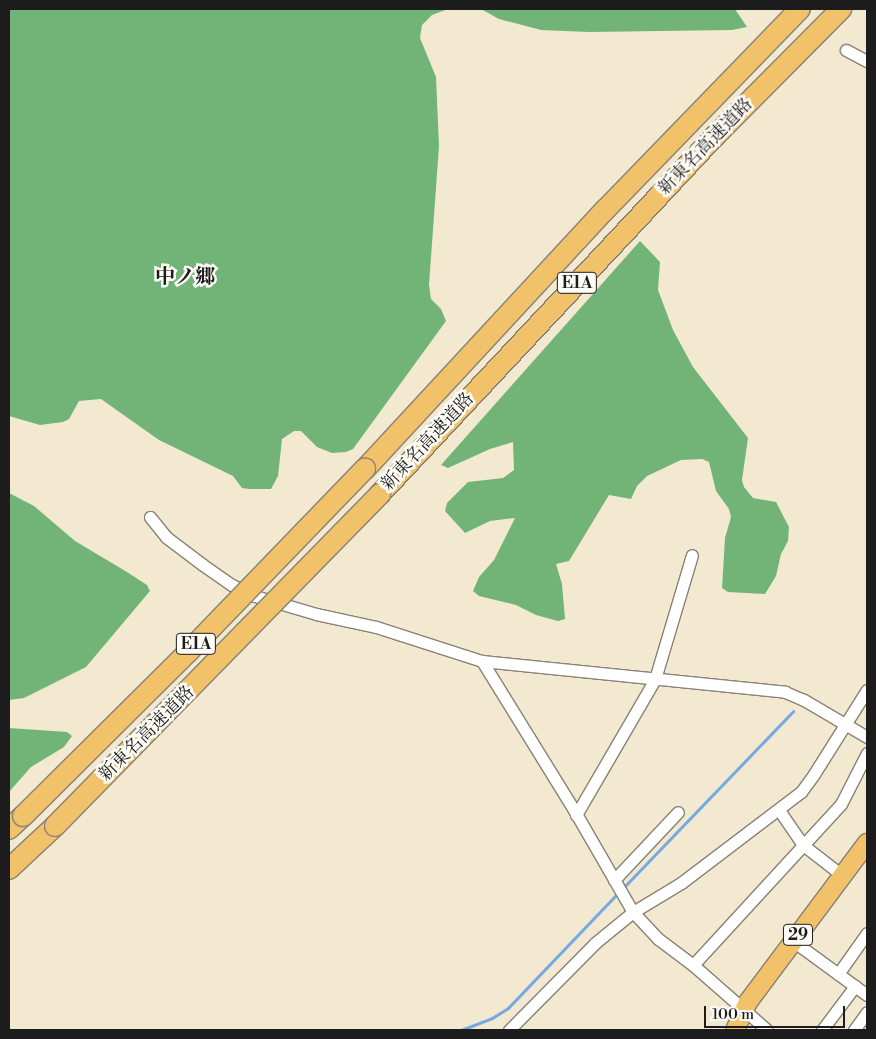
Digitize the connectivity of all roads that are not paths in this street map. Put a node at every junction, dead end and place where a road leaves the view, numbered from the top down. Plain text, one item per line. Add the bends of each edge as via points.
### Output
1 (800, 9) edge
2 (841, 9) edge
3 (846, 50) dead end
4 (867, 61) edge
5 (150, 517) dead end
6 (692, 556) dead end
7 (482, 661) junction
8 (656, 679) junction
9 (867, 690) edge
10 (846, 725) junction
11 (867, 737) edge
12 (867, 753) edge
13 (779, 810) junction
14 (678, 812) dead end
15 (576, 815) junction
16 (16, 822) edge
17 (803, 844) junction
18 (865, 852) edge
19 (9, 869) edge
20 (843, 876) junction
21 (614, 880) junction
22 (633, 912) junction
23 (867, 933) edge
24 (793, 942) junction
25 (693, 965) junction
26 (838, 974) junction
27 (855, 986) junction
28 (867, 995) edge
29 (743, 1011) junction
30 (867, 1012) edge
31 (508, 1030) edge
32 (735, 1030) edge
33 (766, 1030) edge
34 (822, 1030) edge
35 (854, 1030) edge

1 - 16 highway, 新東名高速道路 / E1A, bridge via 605,210 365,469 188,652
2 - 19 highway, 新東名高速道路 / E1A, bridge via 718,132 380,494 207,673
3 - 4 street
5 - 7 street via 166,537 232,585 255,596 376,628
6 - 8 street
7 - 8 street
7 - 15 street
8 - 10 street via 785,692
8 - 15 street
9 - 10 street
10 - 11 street
10 - 13 street via 805,786
12 - 17 street via 841,804
13 - 17 street
13 - 22 street via 681,883
14 - 21 street
15 - 21 street
17 - 20 street
17 - 25 street
18 - 20 main road, 29
20 - 24 main road, 29
21 - 22 street
22 - 25 street via 657,938
22 - 31 street via 595,943
23 - 26 street
24 - 26 street
24 - 29 main road, 29
25 - 29 street
26 - 27 street
27 - 28 street
27 - 34 street
29 - 32 main road, 29
29 - 33 street
30 - 35 street

